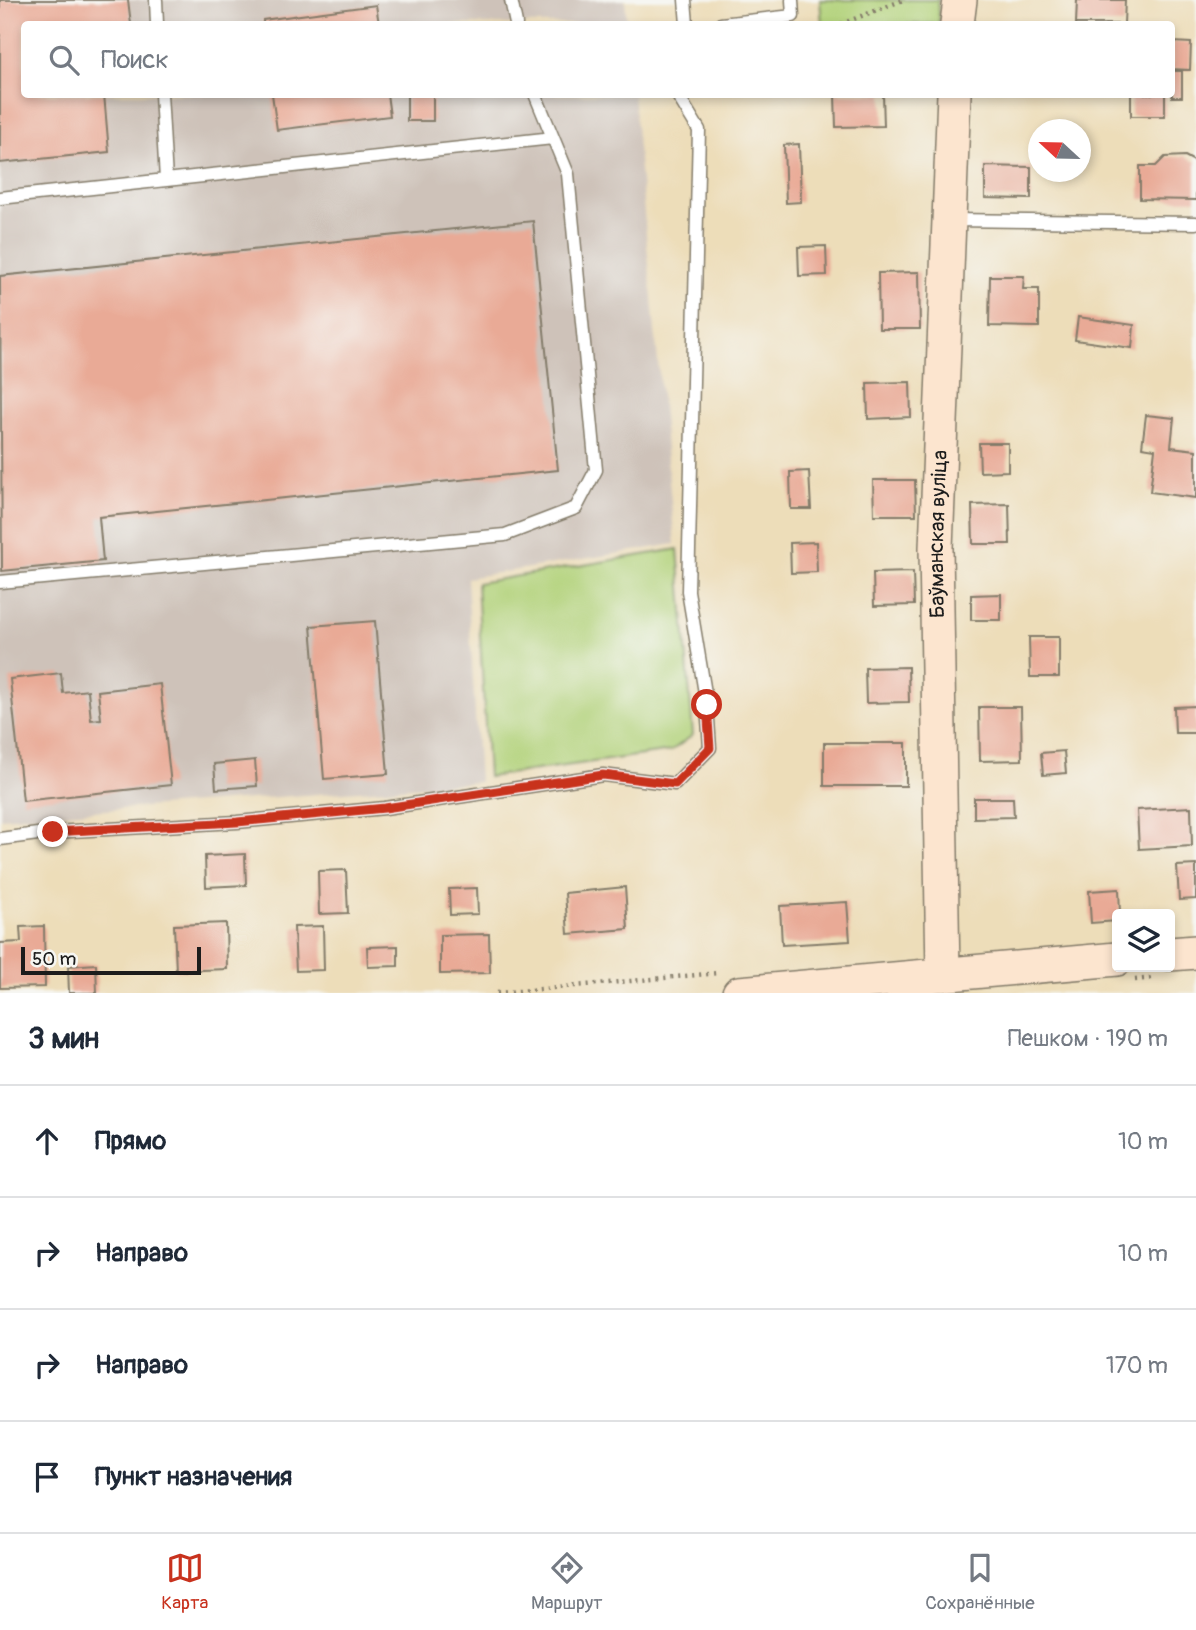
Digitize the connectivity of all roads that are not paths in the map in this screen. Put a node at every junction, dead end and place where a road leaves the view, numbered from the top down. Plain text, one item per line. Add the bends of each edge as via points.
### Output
1 (156, 0) edge
2 (512, 0) edge
3 (685, 0) edge
4 (792, 0) edge
5 (960, 0) edge
6 (158, 21) edge
7 (516, 21) edge
8 (687, 21) edge
9 (748, 21) edge
10 (957, 21) edge
11 (161, 98) edge
12 (537, 98) edge
13 (679, 98) edge
14 (954, 98) edge
15 (553, 138) junction
16 (166, 180) junction
17 (0, 198) edge
18 (948, 220) junction
19 (1196, 223) edge
20 (0, 582) edge
21 (0, 839) edge
22 (1196, 952) edge
23 (1175, 954) edge
24 (1112, 959) edge
25 (943, 975) junction
26 (739, 993) edge

1 - 6 lane
2 - 7 lane
3 - 8 lane
4 - 9 lane via 793,16
5 - 10 street
11 - 16 lane
12 - 15 lane
13 - 21 lane via 699,131 688,591 710,748 675,784 603,775 385,808
14 - 18 street, Баўманская вуліца
15 - 16 lane
15 - 20 lane via 568,174 596,470 576,508 505,535
16 - 17 lane
18 - 19 lane
18 - 25 street, Баўманская вуліца via 936,548
22 - 23 street
24 - 25 street
25 - 26 street

